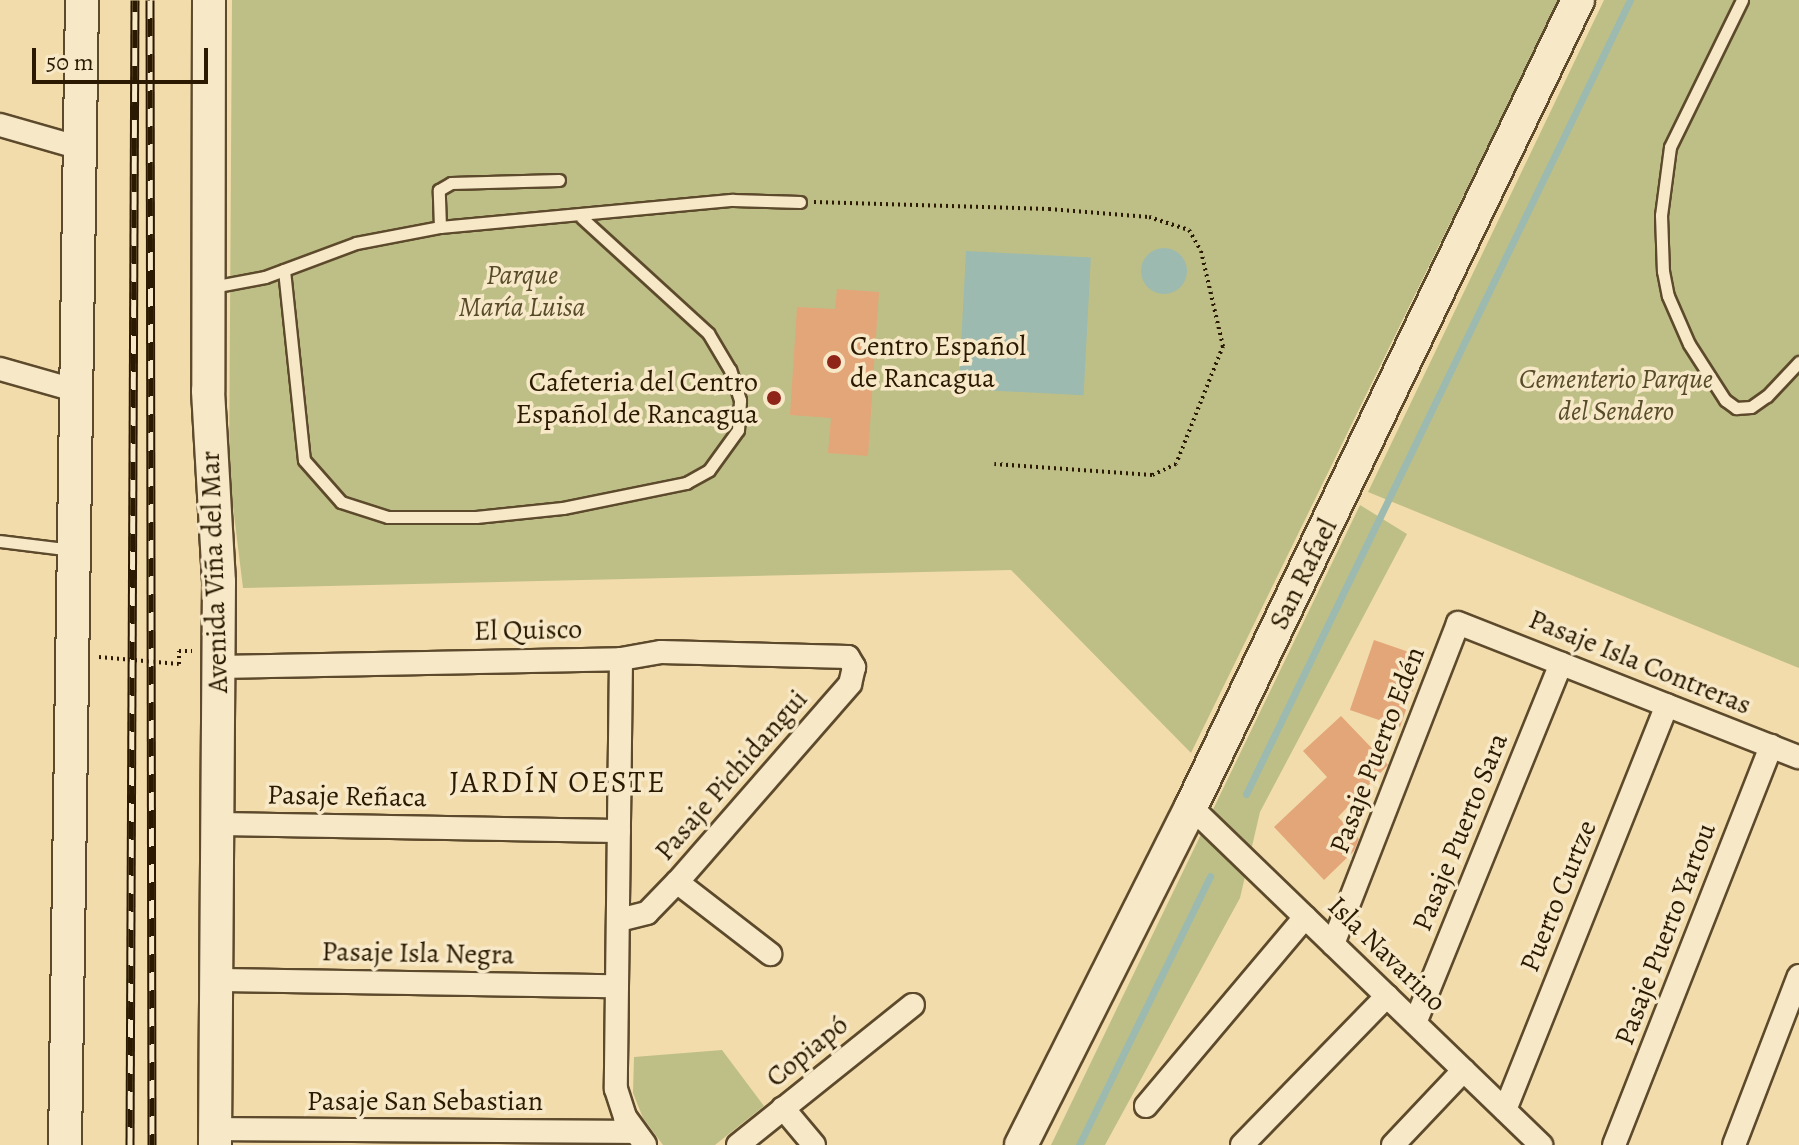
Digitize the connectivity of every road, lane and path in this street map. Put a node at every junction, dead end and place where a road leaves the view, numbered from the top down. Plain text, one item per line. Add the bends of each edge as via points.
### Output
1 (82, 0) edge
2 (209, 0) edge
3 (1578, 0) edge
4 (1742, 0) edge
5 (0, 125) edge
6 (80, 148) junction
7 (559, 180) dead end
8 (800, 202) joint
9 (582, 218) junction
10 (440, 227) junction
11 (284, 270) junction
12 (211, 287) junction
13 (1799, 362) edge
14 (0, 369) edge
15 (74, 390) junction
16 (994, 464) dead end
17 (0, 541) edge
18 (73, 550) junction
19 (1458, 623) joint
20 (72, 653) junction
21 (837, 654) joint
22 (219, 659) junction
23 (621, 659) junction
24 (1561, 663) junction
25 (1667, 705) junction
26 (1771, 746) junction
27 (1799, 757) edge
28 (1191, 807) junction
29 (218, 824) junction
30 (619, 831) junction
31 (677, 882) junction
32 (1305, 917) junction
33 (619, 920) junction
34 (1333, 944) junction
35 (770, 954) dead end
36 (1799, 976) edge
37 (217, 980) junction
38 (617, 986) junction
39 (1387, 996) junction
40 (913, 1005) dead end
41 (1415, 1023) junction
42 (1464, 1070) junction
43 (1146, 1106) dead end
44 (783, 1108) junction
45 (1505, 1110) junction
46 (216, 1137) edge
47 (639, 1138) edge
48 (65, 1145) edge
49 (738, 1145) edge
50 (814, 1145) edge
51 (1021, 1145) edge
52 (1242, 1145) edge
53 (1393, 1145) edge
54 (1541, 1145) edge
55 (1614, 1145) edge
56 (1734, 1145) edge

1 - 6 street
2 - 12 street, Avenida Viña del Mar
3 - 28 street, San Rafael
4 - 13 lane via 1670,147 1661,215 1663,271 1689,344 1725,400 1736,408 1751,407 1767,396
5 - 6 street
6 - 15 street
7 - 10 lane via 451,183 439,190
8 - 9 lane via 733,200
8 - 16 path via 1049,209 1149,217 1189,230 1201,251 1223,346 1176,464 1152,475
9 - 10 lane
9 - 11 lane via 708,333 730,370 740,400 738,430 709,470 686,483 563,508 476,517 388,517 341,502 304,460
10 - 11 lane via 356,243
11 - 12 lane
12 - 22 street, Avenida Viña del Mar via 208,391
14 - 15 street
15 - 18 street
17 - 18 lane
18 - 20 street
19 - 24 street, Pasaje Isla Contreras
19 - 34 street, Pasaje Puerto Edén
20 - 22 path via 179,664 179,651
20 - 48 street
21 - 23 street, El Quisco via 650,652
21 - 31 street, Pasaje Pichidangui via 852,662 850,684
22 - 23 street, El Quisco
22 - 29 street, Avenida Viña del Mar
23 - 30 street
24 - 25 street, Pasaje Isla Contreras
24 - 41 street, Pasaje Puerto Sara
25 - 26 street, Pasaje Isla Contreras
25 - 45 street, Puerto Curtze
26 - 27 street, Pasaje Isla Contreras
26 - 55 street, Pasaje Puerto Yartou
28 - 32 street, Isla Navarino
28 - 51 street, San Rafael
29 - 30 street, Pasaje Reñaca
29 - 37 street, Avenida Viña del Mar
30 - 33 street
31 - 33 street, Pasaje Pichidangui via 647,913
31 - 35 street
32 - 34 street, Isla Navarino
32 - 43 street
33 - 38 street
34 - 39 street, Isla Navarino
36 - 56 street
37 - 38 street, Pasaje Isla Negra
37 - 46 street, Avenida Viña del Mar
38 - 47 street via 616,1089
39 - 41 street, Isla Navarino
39 - 52 street
40 - 44 street, Copiapó
41 - 42 street, Isla Navarino
42 - 45 street, Isla Navarino
42 - 53 street
44 - 49 street, Copiapó
44 - 50 street
45 - 54 street, Isla Navarino
46 - 47 street, Pasaje San Sebastian

